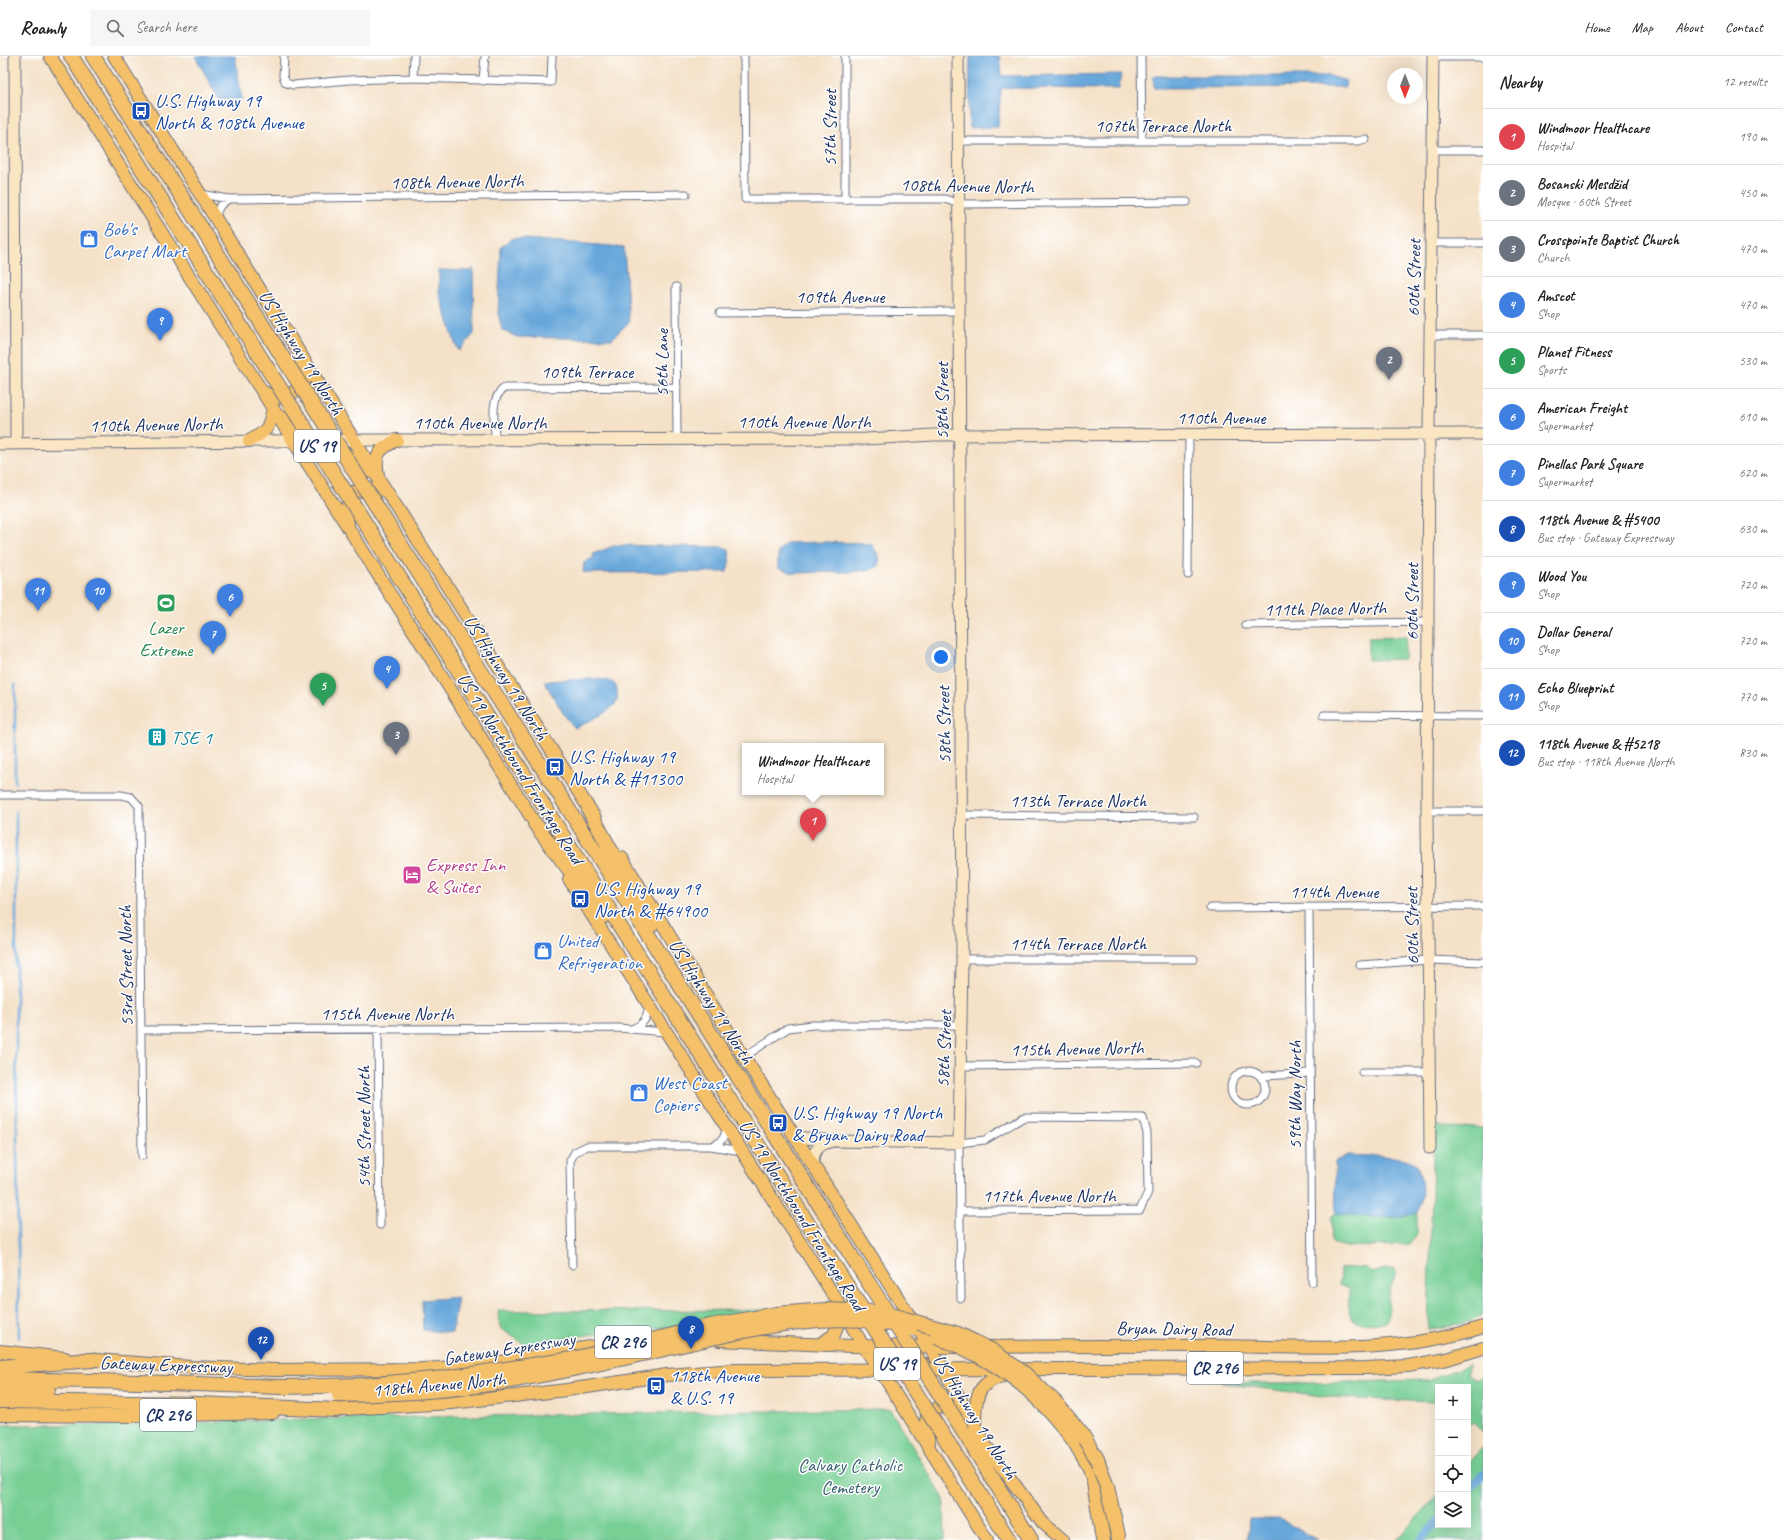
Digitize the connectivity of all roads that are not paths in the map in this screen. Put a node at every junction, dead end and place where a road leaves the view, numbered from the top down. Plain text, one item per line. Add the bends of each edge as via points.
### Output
1 (15, 56) edge
2 (50, 56) edge
3 (71, 56) edge
4 (93, 56) edge
5 (114, 56) edge
6 (284, 56) edge
7 (414, 56) edge
8 (485, 56) edge
9 (552, 56) edge
10 (744, 56) edge
11 (845, 56) edge
12 (958, 56) edge
13 (1141, 56) edge
14 (1433, 57) edge
15 (1483, 57) edge
16 (413, 78) junction
17 (483, 81) junction
18 (1366, 139) dead end
19 (958, 141) junction
20 (1142, 141) junction
21 (1432, 150) junction
22 (1483, 150) edge
23 (199, 194) junction
24 (686, 194) dead end
25 (229, 199) junction
26 (846, 200) junction
27 (1187, 202) dead end
28 (959, 204) junction
29 (216, 221) junction
30 (1432, 243) junction
31 (1483, 243) edge
32 (676, 286) dead end
33 (959, 311) junction
34 (720, 313) dead end
35 (1430, 335) junction
36 (1483, 335) edge
37 (298, 349) junction
38 (677, 386) junction
39 (324, 391) junction
40 (263, 392) junction
41 (273, 408) junction
42 (1428, 434) junction
43 (1483, 434) edge
44 (959, 435) junction
45 (1189, 435) junction
46 (495, 439) junction
47 (677, 439) junction
48 (292, 440) junction
49 (324, 440) junction
50 (354, 440) junction
51 (397, 440) junction
52 (249, 441) junction
53 (0, 444) edge
54 (16, 444) junction
55 (379, 478) junction
56 (325, 492) junction
57 (388, 492) junction
58 (348, 528) junction
59 (1188, 575) dead end
60 (1429, 622) junction
61 (1245, 624) dead end
62 (1324, 715) dead end
63 (1428, 716) junction
64 (1483, 716) edge
65 (0, 795) edge
66 (589, 810) junction
67 (1427, 811) junction
68 (1483, 811) edge
69 (962, 815) junction
70 (1194, 817) dead end
71 (535, 824) junction
72 (1428, 906) junction
73 (1483, 906) edge
74 (1309, 907) junction
75 (1210, 908) dead end
76 (962, 959) junction
77 (1194, 959) dead end
78 (1429, 960) junction
79 (1483, 962) edge
80 (1360, 965) dead end
81 (652, 976) junction
82 (692, 1005) junction
83 (649, 1006) junction
84 (962, 1025) junction
85 (378, 1029) junction
86 (632, 1029) junction
87 (142, 1030) junction
88 (665, 1032) junction
89 (744, 1057) junction
90 (1196, 1063) dead end
91 (959, 1066) junction
92 (1362, 1072) dead end
93 (1431, 1072) junction
94 (1310, 1073) junction
95 (1261, 1078) junction
96 (726, 1127) junction
97 (796, 1137) junction
98 (833, 1141) junction
99 (959, 1143) junction
100 (711, 1146) junction
101 (1430, 1148) dead end
102 (742, 1151) junction
103 (142, 1156) dead end
104 (813, 1164) junction
105 (959, 1211) junction
106 (380, 1225) dead end
107 (572, 1265) dead end
108 (883, 1276) junction
109 (1312, 1282) dead end
110 (834, 1297) junction
111 (961, 1298) dead end
112 (843, 1310) junction
113 (907, 1314) junction
114 (1483, 1327) edge
115 (854, 1331) junction
116 (820, 1344) junction
117 (863, 1346) junction
118 (929, 1347) junction
119 (1483, 1348) edge
120 (892, 1351) junction
121 (0, 1352) edge
122 (92, 1360) junction
123 (906, 1366) junction
124 (0, 1367) edge
125 (1038, 1369) junction
126 (880, 1370) junction
127 (944, 1370) junction
128 (0, 1378) edge
129 (138, 1387) junction
130 (0, 1388) edge
131 (958, 1395) junction
132 (0, 1400) edge
133 (902, 1406) junction
134 (336, 1410) junction
135 (0, 1415) edge
136 (969, 1428) junction
137 (986, 1446) junction
138 (932, 1451) junction
139 (987, 1540) edge
140 (1009, 1540) edge
141 (1031, 1540) edge
142 (1062, 1540) edge
143 (1104, 1540) edge
144 (1119, 1540) edge

1 - 54 street
2 - 40 main road, US 19 Northbound Frontage Road
3 - 81 highway, US Highway 19 North / US 19, bridge
4 - 82 highway, US Highway 19 North / US 19, bridge
5 - 23 main road
6 - 16 street via 283,76 286,83 293,85
7 - 16 street
8 - 17 street
9 - 17 street via 550,82
10 - 26 street, 108th Avenue North via 745,199
11 - 26 street, 57th Street
12 - 19 street, 58th Street
13 - 20 street
14 - 15 street
14 - 21 street, 60th Street
16 - 17 street
18 - 20 street, 107th Terrace North
19 - 20 street, 107th Terrace North
19 - 28 street, 58th Street
21 - 22 street
21 - 30 street, 60th Street
23 - 25 street, 108th Avenue North
23 - 29 main road
24 - 25 street, 108th Avenue North
25 - 29 street via 220,204
26 - 28 street, 108th Avenue North via 945,200
27 - 28 street, 108th Avenue North
28 - 33 street, 58th Street
29 - 37 main road
30 - 31 street
30 - 35 street, 60th Street
32 - 38 street, 56th Lane
33 - 34 street, 109th Avenue
33 - 44 street, 58th Street
35 - 36 street
35 - 42 street, 60th Street
37 - 39 main road
37 - 40 main road via 304,369 305,379 302,385 291,394 277,398
38 - 46 street, 109th Terrace via 504,388 495,399
38 - 47 street, 56th Lane
39 - 49 main road
39 - 50 main road
40 - 41 main road, US 19 Northbound Frontage Road
41 - 48 main road, US 19 Northbound Frontage Road
41 - 49 main road via 293,427
41 - 52 main road via 270,425
42 - 43 street, 110th Avenue
42 - 45 street, 110th Avenue
42 - 60 street, 60th Street
44 - 45 street, 110th Avenue
44 - 47 street, 110th Avenue North via 866,439
44 - 69 street, 58th Street
45 - 59 street
46 - 47 street, 110th Avenue North
46 - 51 street, 110th Avenue North
48 - 49 street, 110th Avenue North
48 - 52 street, 110th Avenue North
48 - 56 main road, US 19 Northbound Frontage Road
49 - 50 street, 110th Avenue North
49 - 55 main road
49 - 56 main road via 322,476
50 - 51 street, 110th Avenue North
50 - 55 main road
51 - 55 main road via 384,447 378,455 376,464
52 - 54 street, 110th Avenue North
53 - 54 street, 110th Avenue North
55 - 57 main road
56 - 58 main road, US 19 Northbound Frontage Road
57 - 58 main road via 377,488 353,492 346,511
57 - 66 main road
58 - 71 main road, US 19 Northbound Frontage Road
60 - 61 street, 111th Place North
60 - 63 street, 60th Street
62 - 63 street
63 - 64 street
63 - 67 street, 60th Street
65 - 87 street, 53rd Street North via 113,795 131,797 139,806
66 - 82 highway
66 - 89 main road via 609,838
67 - 68 street
67 - 72 street, 60th Street
69 - 70 street, 113th Terrace North
69 - 76 street, 58th Street
71 - 81 highway
71 - 83 main road, US 19 Northbound Frontage Road
72 - 73 street, 114th Avenue
72 - 74 street, 114th Avenue
72 - 78 street, 60th Street
74 - 75 street, 114th Avenue
74 - 94 street, 59th Way North
76 - 77 street, 114th Terrace North
76 - 84 street, 58th Street
78 - 79 street
78 - 80 street
78 - 93 street, 60th Street
81 - 140 highway, US Highway 19 North / US 19, bridge
82 - 136 highway, US Highway 19 North / US 19, bridge via 863,1274
83 - 86 street via 644,1022
83 - 88 main road, US 19 Northbound Frontage Road
84 - 89 street via 813,1025 788,1028
84 - 91 street, 58th Street
85 - 86 street, 115th Avenue North
85 - 87 street, 115th Avenue North
85 - 106 street, 54th Street North
86 - 88 street, 115th Avenue North
87 - 103 street, 53rd Street North
88 - 96 main road, US 19 Northbound Frontage Road
89 - 97 main road
90 - 91 street, 115th Avenue North
91 - 99 street, 58th Street
92 - 93 street
93 - 101 street, 60th Street
94 - 95 street
94 - 109 street, 59th Way North
95 - 95 street via 1250,1071 1237,1075 1230,1086 1234,1099 1246,1105 1258,1102 1265,1090
96 - 100 street via 725,1136 720,1143
96 - 102 main road, US 19 Northbound Frontage Road
97 - 98 street
97 - 104 main road
98 - 99 street
98 - 104 street via 816,1148
99 - 105 street, 58th Street
99 - 105 street, 117th Avenue North via 985,1140 1024,1117 1143,1118 1147,1133 1148,1192 1140,1210
100 - 102 street
100 - 107 street via 587,1146 576,1152 570,1161
102 - 110 main road, US 19 Northbound Frontage Road
104 - 108 main road
105 - 111 street, 58th Street
108 - 110 main road via 882,1290 874,1301 868,1304 852,1306
108 - 113 main road
110 - 112 main road, US 19 Northbound Frontage Road
112 - 115 main road, US 19 Northbound Frontage Road
112 - 116 main road via 834,1335
113 - 118 main road
113 - 120 main road via 907,1332
114 - 118 main road, Bryan Dairy Road / CR 296 via 1459,1335 1410,1344 1368,1347
115 - 117 main road, US 19 Northbound Frontage Road
115 - 120 main road
116 - 117 main road, 118th Avenue North / CR 296
116 - 122 main road, 118th Avenue North / CR 296 via 642,1340 596,1345 477,1366 386,1370 310,1371 191,1367
117 - 120 main road, Bryan Dairy Road / CR 296
117 - 126 main road, US 19 Northbound Frontage Road
118 - 120 main road, Bryan Dairy Road / CR 296
118 - 123 main road
118 - 127 main road
119 - 125 main road, Bryan Dairy Road / CR 296 via 1447,1359 1408,1366 1366,1368
120 - 123 main road
120 - 126 main road
121 - 122 main road, 118th Avenue North / CR 296
122 - 124 highway
123 - 126 main road, Bryan Dairy Road / CR 296
123 - 127 main road, Bryan Dairy Road / CR 296
123 - 131 main road via 934,1378
123 - 133 main road via 900,1392
125 - 127 main road, Bryan Dairy Road / CR 296
125 - 136 main road via 1000,1376 985,1382 977,1394
126 - 133 main road, US 19 Northbound Frontage Road
126 - 134 main road, 118th Avenue North / CR 296 via 786,1368 714,1371 466,1401
127 - 131 main road
128 - 129 highway, Gateway Expressway
129 - 130 highway, Gateway Expressway
129 - 143 highway, Gateway Expressway, bridge via 348,1395 454,1388 535,1377 767,1326 803,1321 855,1320 903,1326 948,1340 989,1361 1038,1399 1073,1439 1090,1468
129 - 144 highway, Gateway Expressway, bridge via 364,1385 445,1378 572,1359 710,1326 776,1314 826,1310 880,1312 958,1334 991,1350 1025,1374 1056,1403 1081,1433 1097,1459 1107,1487
131 - 136 main road
132 - 134 highway
133 - 138 main road, US 19 Northbound Frontage Road
134 - 135 main road, 118th Avenue North / CR 296 via 149,1416
136 - 137 main road
136 - 141 highway, US Highway 19 North / US 19
137 - 138 main road via 952,1406 939,1407 927,1416 925,1429
137 - 142 main road via 1043,1523
138 - 139 main road, US 19 Northbound Frontage Road

